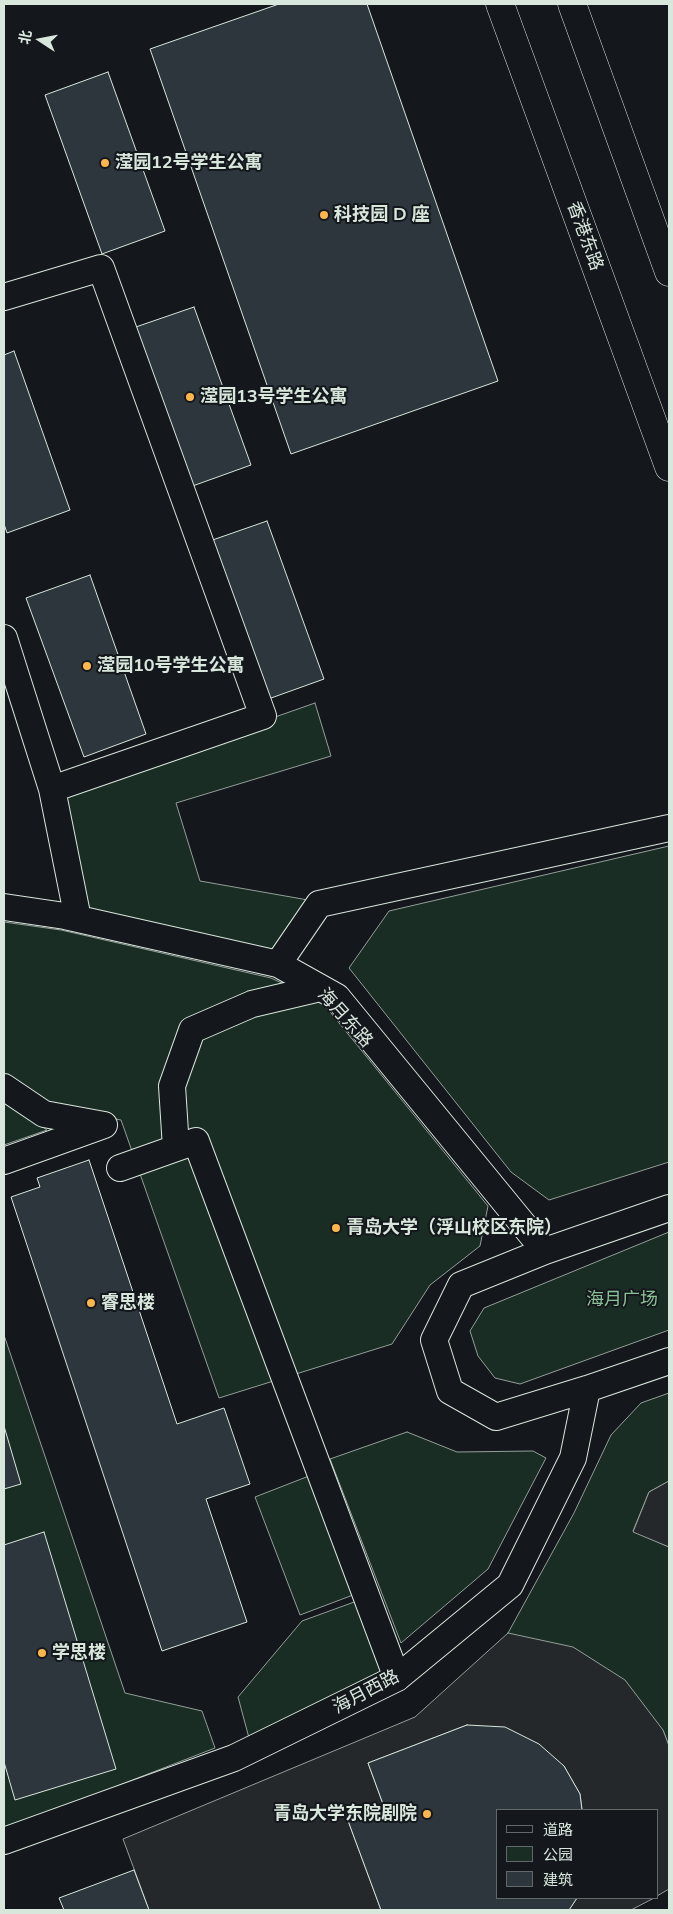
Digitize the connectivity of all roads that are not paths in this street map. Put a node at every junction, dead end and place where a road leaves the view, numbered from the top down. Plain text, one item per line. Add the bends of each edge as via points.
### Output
1 (500, 4) edge
2 (572, 4) edge
3 (669, 272) edge
4 (4, 297) edge
5 (669, 467) edge
6 (4, 638) edge
7 (52, 789) junction
8 (669, 828) edge
9 (4, 908) edge
10 (78, 919) junction
11 (278, 964) junction
12 (320, 988) junction
13 (4, 1087) edge
14 (176, 1148) junction
15 (4, 1161) edge
16 (120, 1168) dead end
17 (669, 1208) edge
18 (545, 1251) junction
19 (669, 1361) edge
20 (587, 1390) junction
21 (396, 1678) junction
22 (4, 1841) edge

1 - 5 main road, 香港东路
2 - 3 main road
4 - 7 street via 102,268 263,716
6 - 7 street
7 - 10 street
8 - 11 street via 319,904
9 - 10 street, 海月东路
10 - 11 street, 海月东路
11 - 12 street, 海月东路
12 - 14 street via 252,1004 192,1030 172,1086
12 - 18 street, 海月东路 via 337,997
13 - 15 street via 44,1114 104,1125
14 - 16 street
14 - 21 street via 196,1141
17 - 18 street
18 - 20 street via 461,1285 434,1340 436,1347 450,1391 496,1417
19 - 20 street
20 - 21 street, 海月西路 via 573,1458 510,1585
21 - 22 street, 海月西路 via 234,1758

